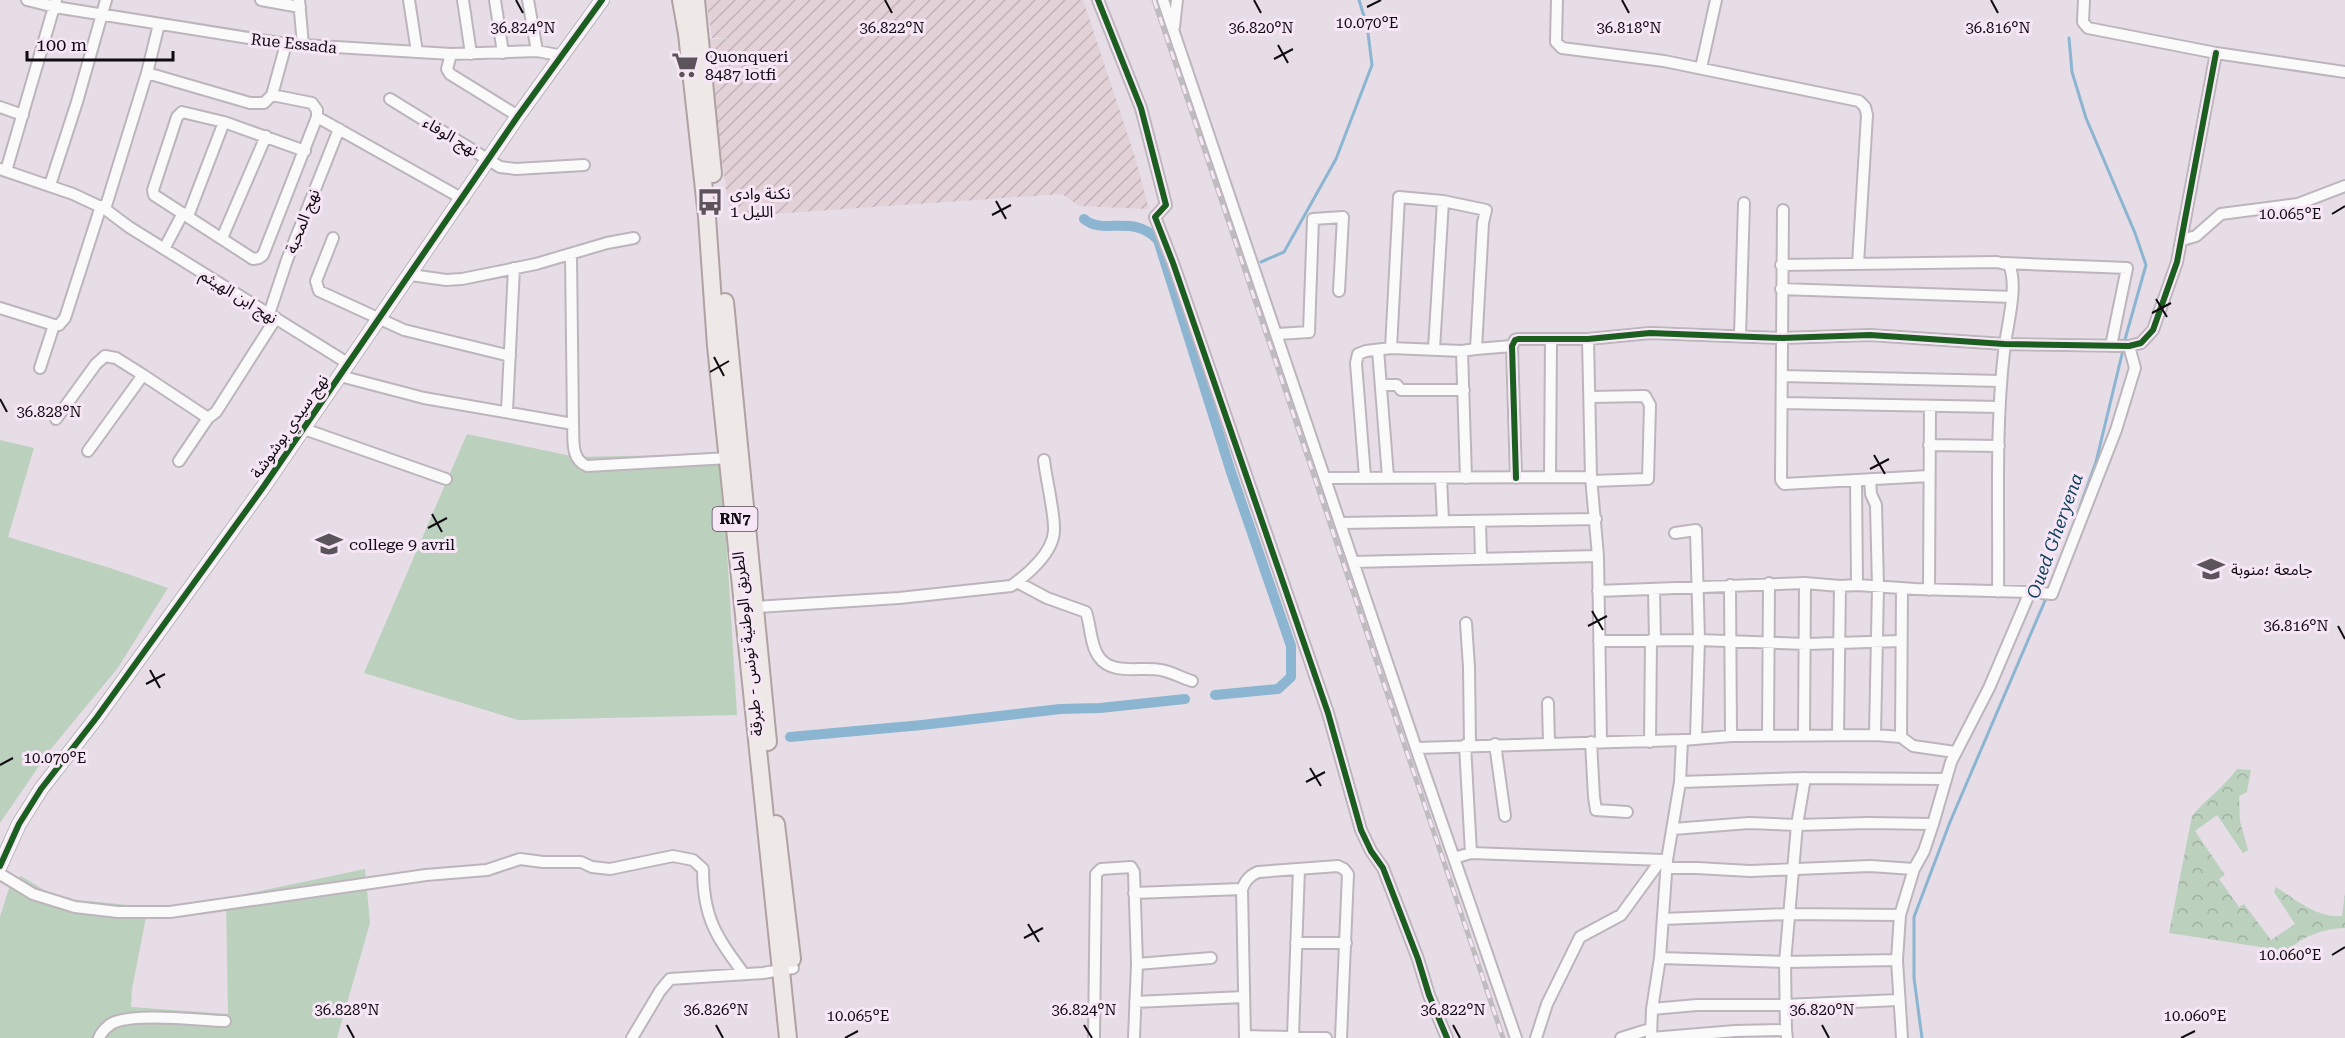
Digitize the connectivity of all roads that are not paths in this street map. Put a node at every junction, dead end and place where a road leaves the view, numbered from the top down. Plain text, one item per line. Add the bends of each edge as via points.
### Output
1 (27, 0) edge
2 (106, 0) edge
3 (261, 0) edge
4 (409, 0) edge
5 (463, 0) edge
6 (495, 0) edge
7 (528, 0) edge
8 (602, 0) edge
9 (681, 0) edge
10 (696, 0) edge
11 (1098, 0) edge
12 (1163, 0) edge
13 (1177, 0) edge
14 (1557, 0) edge
15 (1716, 0) edge
16 (2084, 0) edge
17 (56, 3) edge
18 (300, 4) edge
19 (103, 14) junction
20 (159, 24) junction
21 (1174, 33) junction
22 (286, 44) junction
23 (303, 45) junction
24 (537, 51) junction
25 (417, 52) junction
26 (503, 53) junction
27 (2216, 53) junction
28 (451, 54) junction
29 (471, 54) junction
30 (563, 56) junction
31 (1701, 68) junction
32 (2345, 72) edge
33 (147, 73) junction
34 (272, 94) junction
35 (390, 99) dead end
36 (0, 107) edge
37 (23, 116) junction
38 (518, 116) junction
39 (317, 117) junction
40 (224, 122) junction
41 (339, 129) junction
42 (266, 136) junction
43 (305, 150) junction
44 (489, 159) junction
45 (584, 165) dead end
46 (3, 170) edge
47 (50, 185) junction
48 (2345, 186) edge
49 (463, 199) junction
50 (1443, 201) junction
51 (1744, 203) dead end
52 (103, 208) junction
53 (1783, 210) dead end
54 (185, 215) junction
55 (222, 238) junction
56 (333, 238) dead end
57 (634, 238) dead end
58 (2182, 240) junction
59 (164, 249) junction
60 (571, 255) junction
61 (2004, 263) junction
62 (1858, 264) junction
63 (1781, 265) junction
64 (514, 268) junction
65 (411, 275) junction
66 (1781, 289) junction
67 (1339, 291) dead end
68 (2012, 297) junction
69 (0, 308) edge
70 (272, 316) junction
71 (379, 319) junction
72 (54, 326) junction
73 (1278, 334) junction
74 (1740, 336) junction
75 (1782, 338) junction
76 (1551, 339) junction
77 (1588, 339) junction
78 (2004, 344) junction
79 (1512, 346) junction
80 (2120, 346) junction
81 (1391, 348) junction
82 (1434, 349) junction
83 (1476, 349) junction
84 (1378, 350) junction
85 (1462, 351) junction
86 (510, 356) junction
87 (350, 364) junction
88 (40, 368) dead end
89 (143, 375) junction
90 (340, 376) junction
91 (1782, 376) junction
92 (2001, 381) junction
93 (1381, 385) junction
94 (1464, 390) junction
95 (1591, 397) junction
96 (1782, 403) junction
97 (1930, 406) junction
98 (1999, 407) junction
99 (507, 411) junction
100 (208, 418) junction
101 (56, 419) dead end
102 (731, 420) junction
103 (573, 424) junction
104 (304, 429) junction
105 (1929, 446) junction
106 (1999, 446) junction
107 (88, 451) dead end
108 (729, 458) junction
109 (1044, 460) dead end
110 (179, 461) dead end
111 (1929, 476) junction
112 (1365, 477) junction
113 (1388, 477) junction
114 (1550, 477) junction
115 (1325, 478) junction
116 (1441, 478) junction
117 (1466, 478) junction
118 (1516, 478) junction
119 (446, 479) dead end
120 (1591, 479) junction
121 (1870, 479) junction
122 (1856, 480) junction
123 (1596, 519) junction
124 (1443, 521) junction
125 (1480, 521) junction
126 (1340, 523) junction
127 (1675, 533) dead end
128 (1598, 556) junction
129 (1481, 559) junction
130 (1353, 562) junction
131 (1017, 582) junction
132 (1769, 583) junction
133 (1805, 583) junction
134 (1730, 585) junction
135 (1857, 585) junction
136 (1840, 586) junction
137 (1697, 587) junction
138 (1878, 587) junction
139 (1902, 588) junction
140 (1654, 589) junction
141 (1929, 590) junction
142 (1598, 591) junction
143 (1998, 592) junction
144 (2030, 592) junction
145 (756, 607) junction
146 (1466, 623) dead end
147 (1653, 640) junction
148 (1699, 640) junction
149 (1731, 640) junction
150 (1599, 641) junction
151 (1768, 641) junction
152 (1838, 641) junction
153 (1877, 641) junction
154 (1901, 641) junction
155 (1806, 644) junction
156 (1192, 681) dead end
157 (1548, 703) dead end
158 (1804, 735) junction
159 (1838, 735) junction
160 (1875, 735) junction
161 (1731, 736) junction
162 (1768, 736) junction
163 (1696, 737) junction
164 (1901, 737) junction
165 (1682, 740) junction
166 (1596, 742) junction
167 (1650, 742) junction
168 (1550, 743) junction
169 (1495, 744) junction
170 (1467, 745) junction
171 (1416, 748) junction
172 (1955, 752) junction
173 (1804, 778) junction
174 (1946, 778) junction
175 (1680, 782) junction
176 (1627, 812) dead end
177 (1505, 816) dead end
178 (1933, 824) junction
179 (1797, 825) junction
180 (1673, 829) junction
181 (1471, 853) junction
182 (1454, 858) junction
183 (1665, 863) junction
184 (0, 866) edge
185 (1299, 869) junction
186 (1914, 869) junction
187 (1792, 870) junction
188 (0, 874) edge
189 (1242, 888) junction
190 (1134, 893) junction
191 (1789, 914) junction
192 (1900, 915) junction
193 (1663, 919) junction
194 (1296, 943) junction
195 (1346, 943) junction
196 (1211, 958) dead end
197 (1660, 958) junction
198 (1897, 960) junction
199 (1785, 962) junction
200 (1137, 964) junction
201 (787, 969) junction
202 (744, 974) junction
203 (1244, 997) junction
204 (1898, 1000) junction
205 (1135, 1002) junction
206 (1784, 1005) junction
207 (1652, 1009) junction
208 (225, 1021) dead end
209 (1650, 1029) junction
210 (1786, 1034) edge
211 (1735, 1035) edge
212 (1293, 1036) junction
213 (1246, 1037) edge
214 (99, 1038) edge
215 (632, 1038) edge
216 (788, 1038) edge
217 (800, 1038) edge
218 (1094, 1038) edge
219 (1134, 1038) edge
220 (1326, 1038) edge
221 (1341, 1038) edge
222 (1447, 1038) edge
223 (1516, 1038) edge
224 (1536, 1038) edge
225 (1622, 1038) edge
226 (1902, 1038) edge

1 - 17 street, Rue Essada
2 - 19 street
3 - 18 street
4 - 25 street
5 - 29 street
6 - 26 street
7 - 24 street
8 - 30 street, نهج سيدي بوشوشة
9 - 102 main road, الطريق الوطنية تونس - طبرقة / RN7 via 707,217 716,346
10 - 102 main road, الطريق الوطنية تونس - طبرقة / RN7
11 - 222 street via 1141,108 1156,158 1166,205 1155,217 1328,713 1361,830 1383,868
12 - 21 street
13 - 21 street
14 - 31 street via 1556,39 1560,47
15 - 31 street
16 - 27 street via 2083,22 2088,28
17 - 19 street, Rue Essada
17 - 37 street
18 - 23 street
19 - 20 street, Rue Essada
19 - 47 street
20 - 22 street, Rue Essada
20 - 33 street
21 - 73 street
22 - 23 street, Rue Essada
22 - 34 street
23 - 25 street, Rue Essada
24 - 26 street, Rue Essada
24 - 30 street, Rue Essada
25 - 28 street, Rue Essada
26 - 29 street, Rue Essada
27 - 32 street
27 - 58 street
28 - 29 street, Rue Essada
28 - 38 street via 447,69 450,74
30 - 38 street, نهج سيدي بوشوشة
31 - 62 street via 1855,99 1865,107
33 - 34 street via 254,104 264,103
33 - 52 street
34 - 39 street via 312,103
35 - 44 street, نهج الوفاء
36 - 37 street
37 - 46 street
38 - 44 street, نهج سيدي بوشوشة
39 - 41 street
39 - 43 street
40 - 42 street
40 - 54 street
40 - 54 street via 187,112 177,117 153,193
41 - 49 street
41 - 70 street, نهج المحبة via 290,253
42 - 43 street
42 - 55 street
43 - 55 street via 261,257 254,259
44 - 45 street, نهج الوفاء via 508,170
44 - 49 street, نهج سيدي بوشوشة
46 - 47 street, نهج ابن الهيثم
47 - 52 street, نهج ابن الهيثم
48 - 58 street via 2298,204 2221,214 2196,236
49 - 65 street, نهج سيدي بوشوشة
50 - 81 street via 1399,197
50 - 82 street
50 - 83 street via 1486,210
51 - 74 street
52 - 59 street, نهج ابن الهيثم
52 - 72 street via 65,318
53 - 63 street
54 - 55 street
54 - 59 street
56 - 71 street via 316,281 317,288
57 - 60 street
58 - 80 street via 2153,330 2141,343
59 - 70 street, نهج ابن الهيثم
60 - 64 street
60 - 103 street
61 - 62 street
61 - 68 street via 2013,275
61 - 80 street via 2127,268
62 - 63 street
63 - 66 street
64 - 65 street via 462,279
64 - 86 street
65 - 71 street, نهج سيدي بوشوشة
66 - 68 street
66 - 75 street
67 - 73 street via 1342,217 1313,219 1309,332
68 - 78 street
69 - 72 street
70 - 87 street, نهج ابن الهيثم
70 - 100 street, نهج المحبة via 218,408
71 - 86 street via 422,336
71 - 87 street, نهج سيدي بوشوشة
72 - 88 street
73 - 115 street
74 - 75 street
74 - 77 street via 1650,333
75 - 78 street via 1870,335
75 - 91 street
76 - 77 street
76 - 79 street via 1518,339
76 - 114 street
77 - 95 street
78 - 80 street
78 - 92 street
79 - 83 street
79 - 118 street
80 - 144 street via 2135,368 2116,430 2048,594
81 - 82 street
81 - 84 street
82 - 85 street
83 - 85 street
84 - 93 street
84 - 112 street via 1362,352 1356,358
85 - 94 street
86 - 99 street
87 - 90 street, نهج سيدي بوشوشة
89 - 100 street
89 - 101 street via 116,357 105,356
89 - 107 street
90 - 99 street via 424,398
90 - 104 street, نهج سيدي بوشوشة
91 - 92 street
91 - 96 street
92 - 98 street
93 - 94 street via 1415,391
93 - 113 street
94 - 117 street
95 - 120 street
95 - 120 street via 1645,396 1650,405 1648,479
96 - 97 street
96 - 122 street via 1782,483
97 - 98 street
97 - 105 street
98 - 106 street
99 - 103 street
100 - 110 street, نهج المحبة
102 - 108 main road, الطريق الوطنية تونس - طبرقة / RN7
102 - 145 main road, الطريق الوطنية تونس - طبرقة / RN7
103 - 108 street via 576,457 586,466
104 - 119 street
104 - 184 street, نهج سيدي بوشوشة via 41,789
105 - 106 street
105 - 111 street
106 - 143 street
108 - 201 main road, الطريق الوطنية تونس - طبرقة / RN7 via 770,874
109 - 131 street via 1054,533 1044,556
111 - 121 street
111 - 141 street
112 - 113 street
112 - 115 street
113 - 116 street
114 - 118 street
114 - 120 street
115 - 126 street
116 - 117 street
116 - 124 street
117 - 118 street
120 - 123 street
121 - 122 street
121 - 138 street via 1876,505
122 - 135 street
123 - 125 street
123 - 128 street
124 - 125 street
124 - 126 street
125 - 129 street
126 - 130 street
127 - 137 street via 1696,530
128 - 129 street
128 - 142 street
129 - 130 street
130 - 171 street
131 - 145 street via 1011,586 899,598
131 - 156 street via 1086,612 1099,658 1110,666 1163,670
132 - 133 street
132 - 134 street
132 - 151 street
133 - 136 street
133 - 155 street
134 - 137 street
134 - 149 street
135 - 136 street
135 - 138 street
136 - 152 street
137 - 140 street
137 - 148 street
138 - 139 street
138 - 153 street
139 - 141 street
139 - 154 street
140 - 142 street
140 - 147 street
141 - 143 street
142 - 150 street
143 - 144 street
144 - 172 street via 1989,688
145 - 201 main road, الطريق الوطنية تونس - طبرقة / RN7
146 - 170 street
147 - 148 street
147 - 150 street
147 - 167 street
148 - 149 street
148 - 163 street
149 - 151 street
149 - 161 street
150 - 166 street
151 - 155 street
151 - 162 street
152 - 153 street
152 - 155 street
152 - 159 street
153 - 154 street
153 - 160 street
154 - 164 street
155 - 158 street
157 - 168 street
158 - 159 street
158 - 162 street
159 - 160 street
160 - 164 street
161 - 162 street
161 - 163 street
163 - 165 street
164 - 172 street via 1913,746
165 - 167 street
165 - 175 street
166 - 167 street
166 - 168 street
166 - 176 street via 1596,810
168 - 169 street
169 - 170 street
169 - 177 street
170 - 171 street
170 - 181 street
171 - 182 street
172 - 174 street
173 - 174 street
173 - 175 street
173 - 179 street
174 - 178 street
175 - 180 street
178 - 179 street
178 - 186 street
179 - 180 street
179 - 187 street
180 - 183 street
181 - 182 street
181 - 183 street
182 - 223 street
183 - 187 street via 1750,871
183 - 193 street
183 - 224 street via 1621,915 1580,936 1547,1004
185 - 189 street via 1258,872 1250,875
185 - 194 street
185 - 195 street via 1338,866 1348,874
186 - 187 street via 1870,866
186 - 192 street
187 - 191 street
188 - 202 street via 33,894 75,907 170,912 426,875 487,870 520,859 581,862 610,869 673,856 693,860 702,869 707,913
189 - 190 street
189 - 203 street
190 - 200 street
190 - 218 street via 1131,867 1097,872
191 - 192 street
191 - 193 street
191 - 199 street
192 - 198 street
193 - 197 street
194 - 195 street
194 - 212 street
195 - 221 street
196 - 200 street
197 - 199 street
197 - 207 street
198 - 199 street
198 - 204 street
199 - 206 street
200 - 205 street
201 - 202 street
201 - 216 main road, الطريق الوطنية تونس - طبرقة / RN7
201 - 217 main road, الطريق الوطنية تونس - طبرقة / RN7
202 - 215 street via 670,979
203 - 205 street
203 - 213 street
204 - 206 street
204 - 226 street
205 - 219 street
206 - 207 street
206 - 210 street
207 - 209 street
208 - 214 street via 135,1018 115,1022
209 - 211 street via 1651,1038
209 - 225 street
210 - 211 street
212 - 213 street
212 - 220 street

